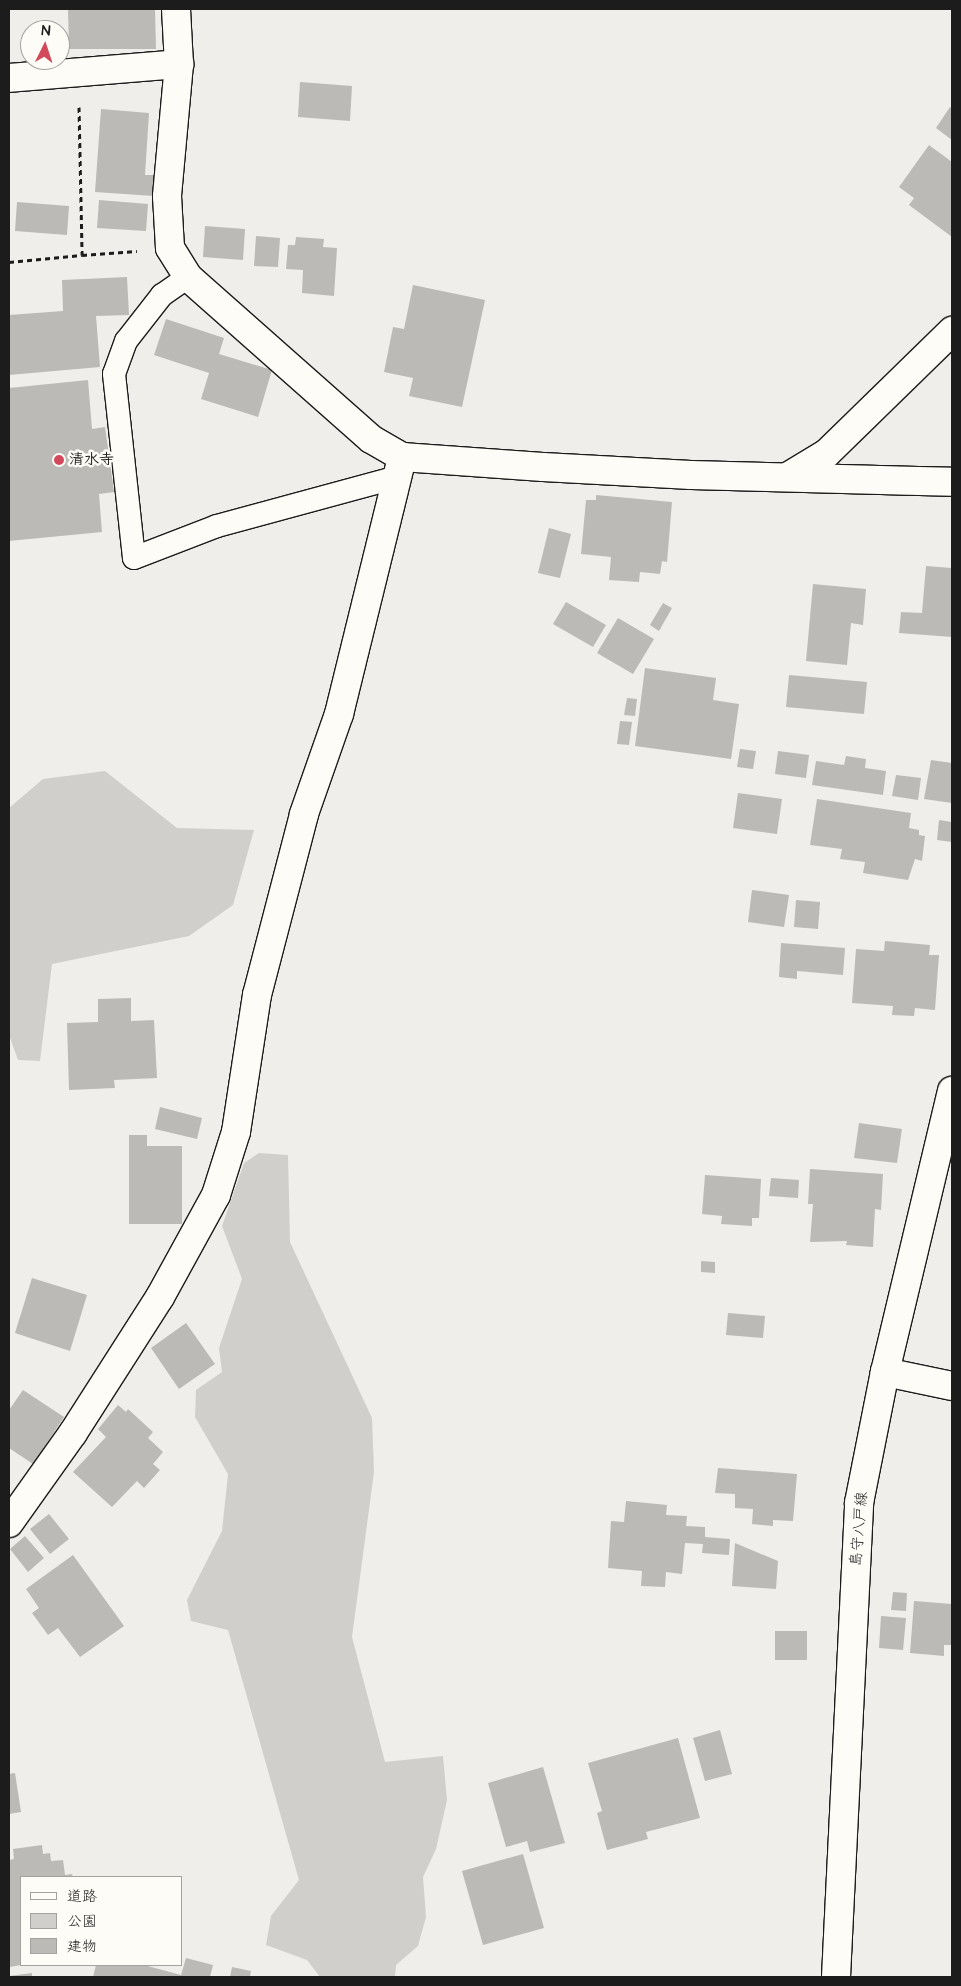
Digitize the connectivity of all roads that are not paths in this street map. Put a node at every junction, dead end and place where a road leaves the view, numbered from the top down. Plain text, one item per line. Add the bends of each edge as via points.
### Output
1 (176, 9) edge
2 (179, 64) junction
3 (9, 78) edge
4 (188, 277) junction
5 (952, 331) edge
6 (399, 467) junction
7 (790, 476) junction
8 (952, 482) edge
9 (952, 1091) edge
10 (885, 1372) junction
11 (952, 1386) edge
12 (9, 1523) edge
13 (836, 1977) edge

1 - 2 street
2 - 3 street
2 - 4 street via 166,196 170,248
4 - 6 street
4 - 6 lane via 162,295 126,341 114,374 134,558 217,526
5 - 7 street via 826,453
6 - 7 street
6 - 12 street via 339,714 304,814 257,995 236,1132 216,1194 154,1305 73,1433
7 - 8 street
9 - 10 street, 島守八戸線
10 - 11 street
10 - 13 street, 島守八戸線 via 859,1503

